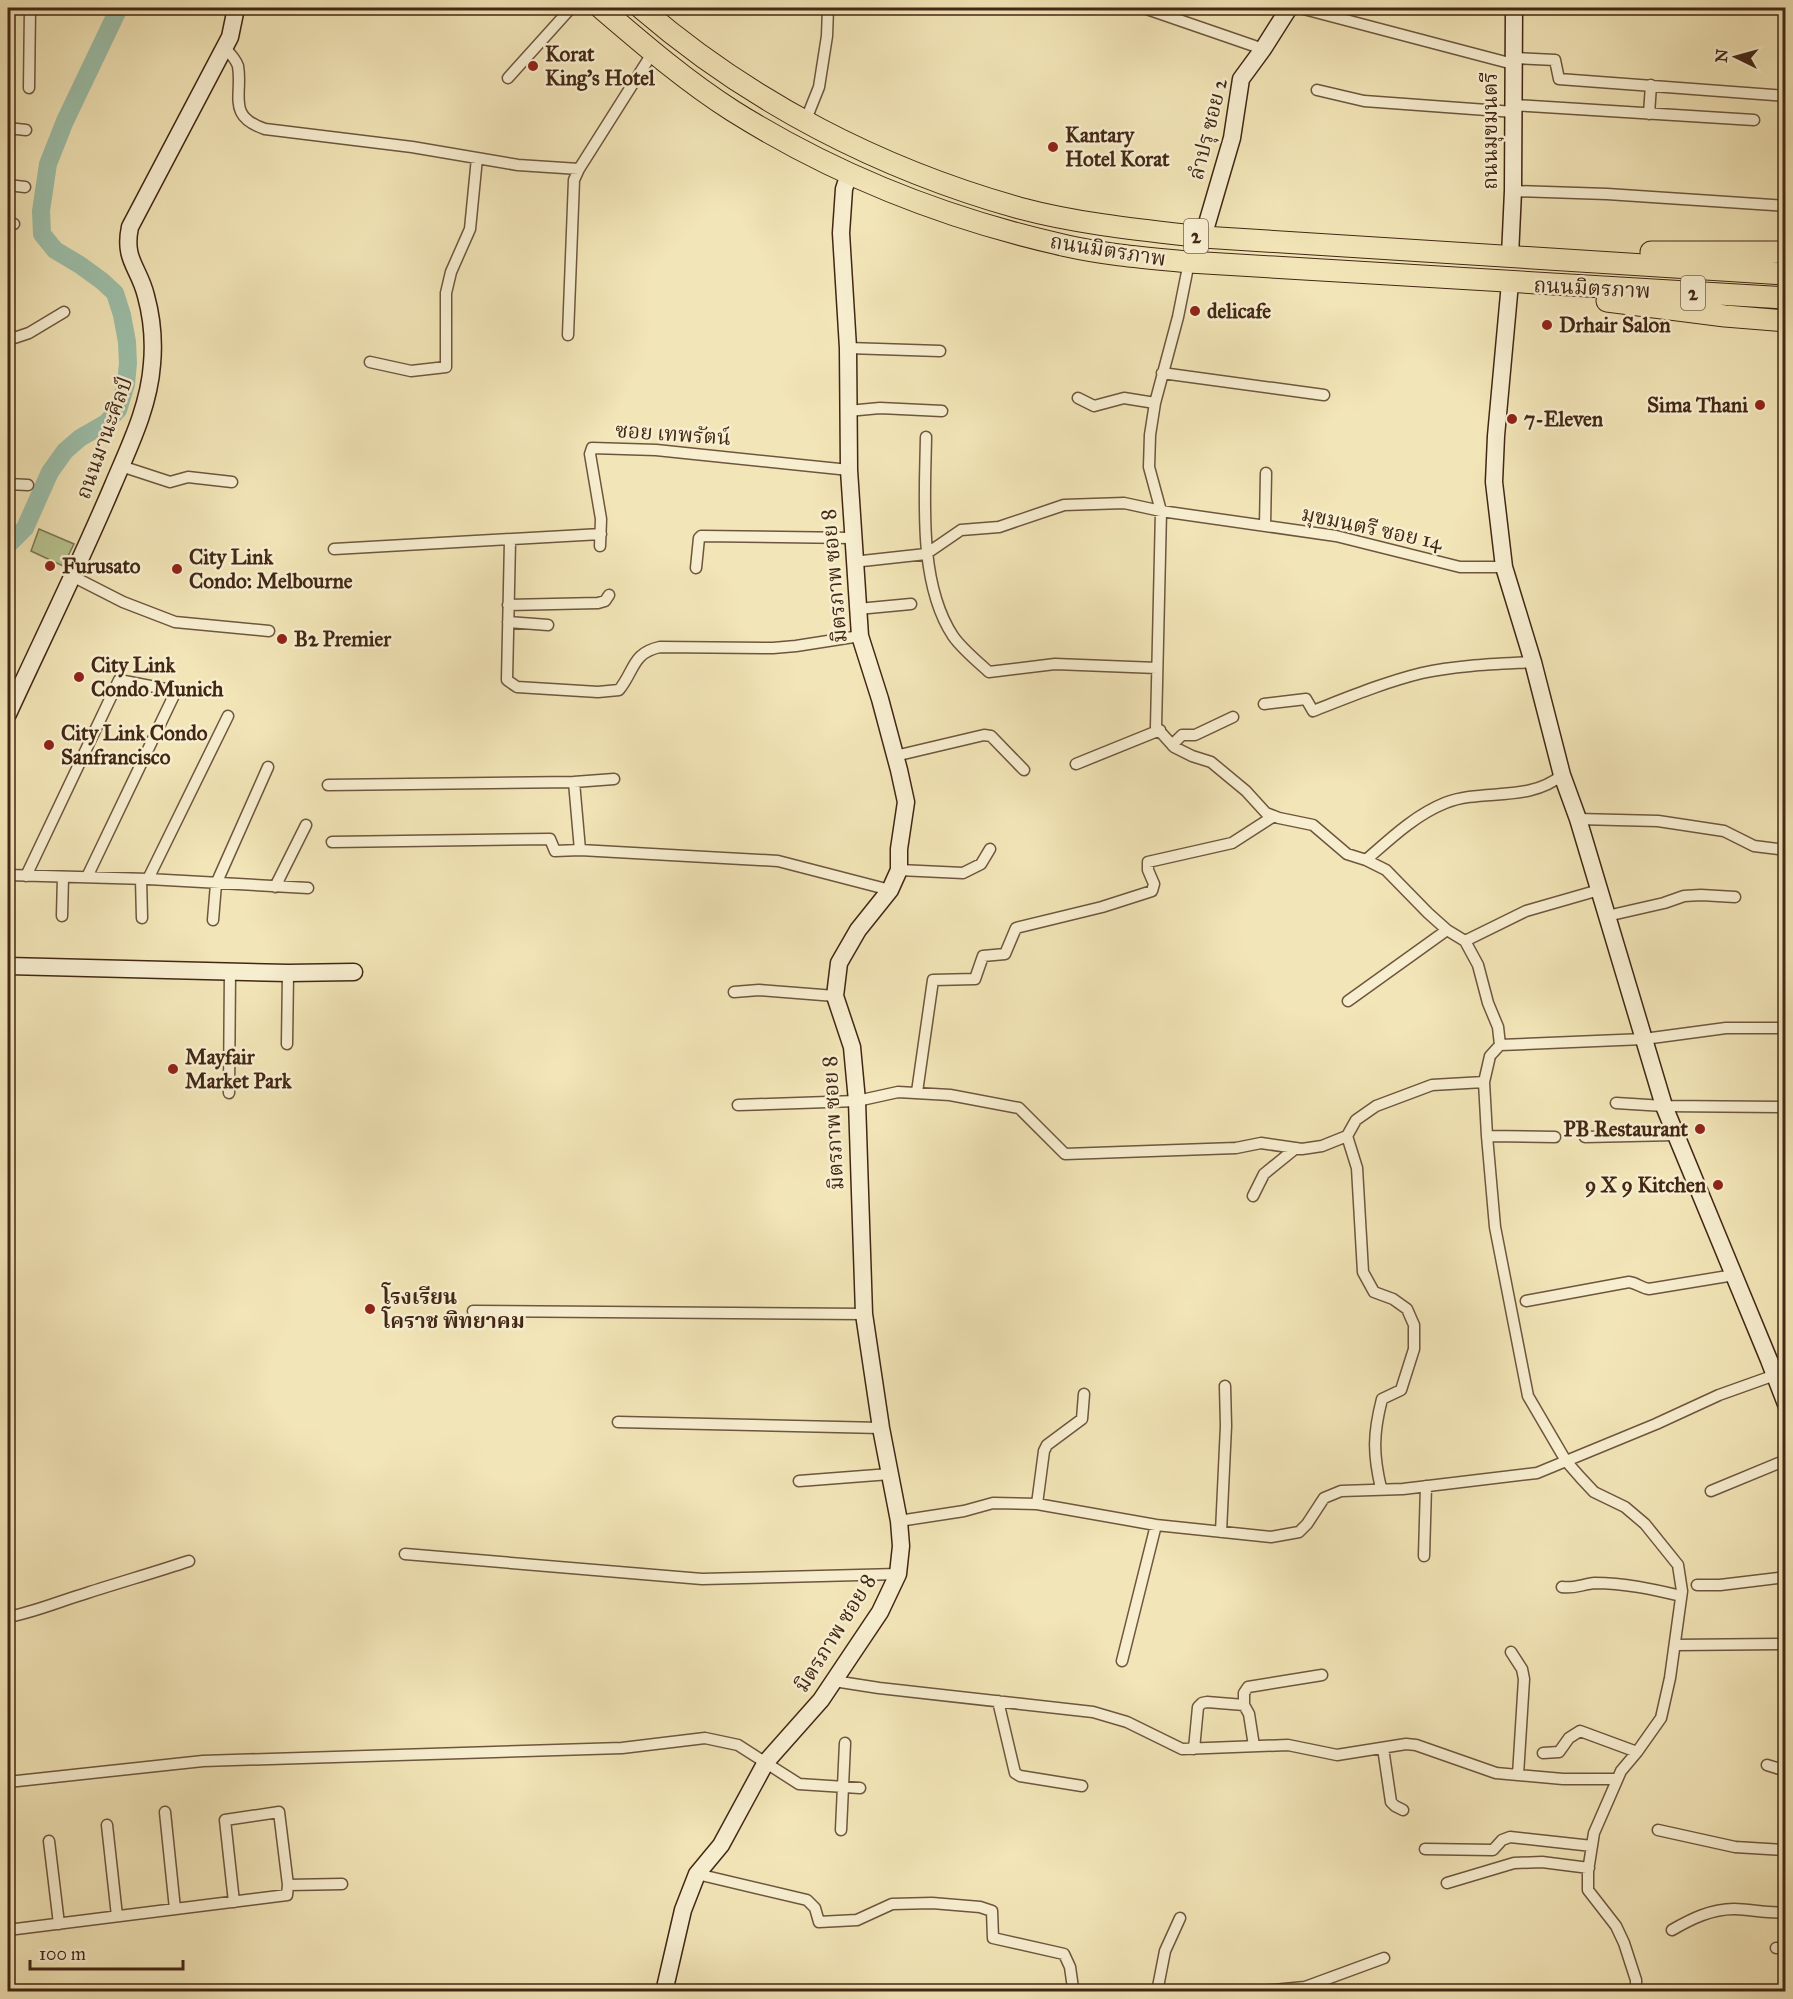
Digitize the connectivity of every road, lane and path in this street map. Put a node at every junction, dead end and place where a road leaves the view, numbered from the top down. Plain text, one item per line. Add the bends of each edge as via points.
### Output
1 (30, 8) edge
2 (236, 8) edge
3 (571, 8) edge
4 (601, 8) edge
5 (641, 8) edge
6 (828, 8) edge
7 (1144, 8) edge
8 (1289, 8) edge
9 (1300, 8) edge
10 (1514, 8) edge
11 (1783, 8) edge
12 (1785, 19) edge
13 (225, 47) junction
14 (1263, 48) junction
15 (652, 52) junction
16 (1513, 61) junction
17 (508, 78) dead end
18 (1651, 85) junction
19 (29, 88) dead end
20 (1317, 90) dead end
21 (1785, 96) edge
22 (1514, 109) junction
23 (1649, 114) junction
24 (1754, 120) dead end
25 (805, 122) junction
26 (8, 128) edge
27 (26, 130) dead end
28 (477, 158) junction
29 (579, 169) junction
30 (849, 174) junction
31 (8, 185) edge
32 (25, 187) dead end
33 (1513, 191) junction
34 (1785, 206) edge
35 (1203, 237) junction
36 (1785, 252) edge
37 (1510, 256) junction
38 (1189, 262) junction
39 (1603, 262) junction
40 (1785, 274) edge
41 (1510, 283) junction
42 (1600, 288) junction
43 (1785, 298) edge
44 (64, 312) dead end
45 (1785, 321) edge
46 (568, 335) dead end
47 (8, 340) edge
48 (849, 348) junction
49 (940, 351) dead end
50 (370, 362) dead end
51 (1162, 373) junction
52 (1324, 395) dead end
53 (1078, 398) dead end
54 (1155, 403) junction
55 (848, 411) junction
56 (942, 411) dead end
57 (926, 437) dead end
58 (121, 466) junction
59 (849, 470) junction
60 (1266, 473) dead end
61 (232, 482) dead end
62 (8, 484) edge
63 (28, 485) dead end
64 (1161, 511) junction
65 (1265, 526) junction
66 (852, 538) junction
67 (510, 541) junction
68 (334, 549) dead end
69 (926, 555) junction
70 (854, 562) junction
71 (1504, 567) junction
72 (696, 568) dead end
73 (72, 576) junction
74 (609, 595) dead end
75 (911, 604) dead end
76 (508, 605) junction
77 (858, 609) junction
78 (508, 622) junction
79 (548, 625) dead end
80 (269, 631) dead end
81 (860, 636) junction
82 (1533, 662) junction
83 (1157, 668) junction
84 (1264, 704) dead end
85 (8, 714) edge
86 (228, 716) dead end
87 (1233, 717) dead end
88 (1160, 730) junction
89 (1172, 745) junction
90 (895, 756) junction
91 (1076, 764) dead end
92 (268, 767) dead end
93 (1024, 770) dead end
94 (1562, 775) junction
95 (614, 779) dead end
96 (574, 782) junction
97 (328, 784) dead end
98 (1274, 816) junction
99 (1578, 819) junction
100 (306, 825) dead end
101 (332, 842) dead end
102 (990, 849) dead end
103 (580, 850) junction
104 (1785, 850) edge
105 (1366, 860) junction
106 (899, 870) junction
107 (8, 875) edge
108 (26, 876) junction
109 (63, 877) junction
110 (87, 877) junction
111 (145, 879) junction
112 (216, 884) junction
113 (275, 887) junction
114 (308, 888) dead end
115 (890, 890) junction
116 (1599, 890) junction
117 (1735, 897) dead end
118 (62, 916) dead end
119 (1607, 916) junction
120 (142, 918) dead end
121 (213, 920) dead end
122 (1447, 930) junction
123 (1465, 940) junction
124 (8, 966) edge
125 (231, 971) junction
126 (354, 972) dead end
127 (288, 973) junction
128 (734, 992) dead end
129 (835, 996) junction
130 (1348, 1001) dead end
131 (1785, 1029) edge
132 (1644, 1039) junction
133 (287, 1044) dead end
134 (1500, 1045) junction
135 (1484, 1083) junction
136 (917, 1092) junction
137 (229, 1093) dead end
138 (857, 1101) junction
139 (1616, 1103) dead end
140 (738, 1105) dead end
141 (1664, 1106) junction
142 (1785, 1107) edge
143 (1675, 1135) junction
144 (1347, 1136) junction
145 (1487, 1136) junction
146 (1555, 1137) dead end
147 (1585, 1137) dead end
148 (1296, 1148) junction
149 (1253, 1196) dead end
150 (1734, 1275) junction
151 (1526, 1300) dead end
152 (473, 1311) dead end
153 (864, 1314) junction
154 (1775, 1376) junction
155 (1225, 1386) dead end
156 (1084, 1394) dead end
157 (1785, 1404) edge
158 (618, 1422) dead end
159 (881, 1428) junction
160 (1785, 1460) edge
161 (1566, 1461) junction
162 (890, 1474) junction
163 (799, 1481) dead end
164 (1426, 1486) junction
165 (1381, 1488) junction
166 (1711, 1491) dead end
167 (1037, 1504) junction
168 (899, 1521) junction
169 (1156, 1525) junction
170 (1221, 1532) junction
171 (405, 1554) dead end
172 (1424, 1556) dead end
173 (189, 1561) dead end
174 (898, 1574) junction
175 (1785, 1577) edge
176 (1697, 1585) dead end
177 (1562, 1587) dead end
178 (1680, 1596) junction
179 (8, 1617) edge
180 (1785, 1644) edge
181 (1675, 1645) junction
182 (1511, 1652) dead end
183 (1122, 1661) dead end
184 (1322, 1676) dead end
185 (834, 1681) junction
186 (998, 1701) junction
187 (1244, 1705) junction
188 (845, 1743) dead end
189 (1254, 1746) junction
190 (1383, 1748) junction
191 (1194, 1749) junction
192 (1637, 1752) junction
193 (1543, 1753) dead end
194 (766, 1762) junction
195 (1767, 1766) dead end
196 (1785, 1771) edge
197 (1518, 1775) junction
198 (1617, 1779) junction
199 (8, 1782) edge
200 (1082, 1786) dead end
201 (843, 1787) junction
202 (860, 1788) dead end
203 (1403, 1810) dead end
204 (165, 1812) dead end
205 (107, 1826) dead end
206 (841, 1830) dead end
207 (1658, 1830) dead end
208 (49, 1841) dead end
209 (1592, 1846) junction
210 (1425, 1849) dead end
211 (1785, 1850) edge
212 (1589, 1868) junction
213 (697, 1874) junction
214 (1447, 1883) dead end
215 (342, 1884) dead end
216 (288, 1885) junction
217 (234, 1902) junction
218 (175, 1909) junction
219 (1785, 1912) edge
220 (117, 1916) junction
221 (1180, 1918) dead end
222 (59, 1924) junction
223 (8, 1930) edge
224 (1672, 1930) dead end
225 (1384, 1958) dead end
226 (664, 1992) edge
227 (1076, 1992) edge
228 (1157, 1992) edge
229 (1251, 1992) edge
230 (1636, 1992) edge

1 - 19 street
2 - 13 street, ถนนมานะศิลป์
3 - 17 street
4 - 15 highway, ถนนมิตรภาพ / 2
5 - 25 highway, ถนนมิตรภาพ / 2 via 705,59
6 - 25 street via 819,87
7 - 14 street
8 - 14 street, ลำปรุ ซอย 2
9 - 16 street
10 - 16 street, ถนนมุขมนตรี
11 - 12 street
13 - 28 street via 238,65 238,103 245,120 255,126
13 - 58 street, ถนนมานะศิลป์ via 130,227 129,255 146,294 152,326 152,365 146,402
14 - 35 street, ลำปรุ ซอย 2 via 1241,79 1232,138
15 - 29 street
15 - 30 highway, ถนนมิตรภาพ / 2 via 732,110
16 - 18 street via 1555,60 1559,79
16 - 22 street, ถนนมุขมนตรี
18 - 21 street
18 - 23 street
20 - 22 street via 1364,101
22 - 23 street
22 - 33 street, ถนนมุขมนตรี
23 - 24 street
25 - 35 highway, ถนนมิตรภาพ / 2 via 894,165 1020,208 1123,228
26 - 27 street
28 - 29 street
28 - 50 street via 470,229 446,293 446,367 411,371
29 - 46 street via 574,180
30 - 38 highway, ถนนมิตรภาพ / 2 via 1011,232 1069,247
30 - 48 street, มิตรภาพ ซอย 8 via 844,189 842,233
31 - 32 street
33 - 34 street
33 - 37 street, ถนนมุขมนตรี
35 - 37 highway, ถนนมิตรภาพ / 2
36 - 39 highway via 1609,251
37 - 39 highway, ถนนมิตรภาพ / 2
38 - 41 highway, ถนนมิตรภาพ / 2
38 - 51 street
39 - 40 highway, ถนนมิตรภาพ / 2
41 - 42 highway, ถนนมิตรภาพ / 2
41 - 71 street via 1494,482
42 - 43 highway, ถนนมิตรภาพ / 2
42 - 45 highway via 1605,301
44 - 47 street via 29,333
48 - 49 street
48 - 55 street, มิตรภาพ ซอย 8
51 - 52 street
51 - 54 street
53 - 54 street via 1094,406 1124,398
54 - 64 street via 1149,467
55 - 56 street
55 - 59 street, มิตรภาพ ซอย 8
57 - 69 street
58 - 61 street via 170,482 186,477
58 - 73 street, ถนนมานะศิลป์
59 - 66 street, มิตรภาพ ซอย 8
59 - 67 street, ซอย เทพรัตน์ via 656,450 592,448 601,540
60 - 65 street
62 - 63 street
64 - 65 street, มุขมนตรี ซอย 14
64 - 69 street, มุขมนตรี ซอย 14 via 1124,503 1064,505 999,527 961,530
64 - 83 street
65 - 71 street, มุขมนตรี ซอย 14 via 1336,536 1460,567
66 - 70 street, มิตรภาพ ซอย 8
66 - 72 street via 701,536
67 - 68 street
67 - 76 street
69 - 70 street
69 - 83 street via 936,601 953,637 989,672 1055,664
70 - 77 street, มิตรภาพ ซอย 8
71 - 82 street
73 - 80 street via 175,622
73 - 85 street, ถนนมานะศิลป์
74 - 76 street via 598,603
75 - 77 street
76 - 78 street
77 - 81 street, มิตรภาพ ซอย 8
78 - 79 street
78 - 81 street via 507,680 517,687 598,692 619,690 639,657 660,647 773,648
81 - 90 street, มิตรภาพ ซอย 8
82 - 84 street via 1425,672 1380,684 1313,711 1305,699
82 - 94 street
83 - 88 street via 1156,727
86 - 111 street
87 - 89 street via 1195,735 1182,735
88 - 89 street
88 - 91 street
89 - 98 street via 1211,762
90 - 93 street via 984,735 991,736
90 - 106 street, มิตรภาพ ซอย 8 via 906,802
92 - 112 street
94 - 99 street
94 - 105 street via 1527,793 1446,802 1402,830
95 - 96 street
96 - 97 street
96 - 103 street
98 - 105 street via 1313,825 1347,854
98 - 136 street via 1232,843 1148,862 1152,891 1016,928 1005,954 983,956 975,979 933,980
99 - 104 street via 1658,820 1724,831 1754,846
99 - 116 street
100 - 113 street
101 - 103 street via 550,839 555,851
102 - 106 street via 981,864 963,873
103 - 115 street via 778,861
105 - 122 street via 1386,870
106 - 115 street, มิตรภาพ ซอย 8
107 - 108 street
108 - 109 street
108 - 110 street via 119,680 176,691
109 - 110 street
109 - 118 street
110 - 111 street
111 - 112 street
111 - 120 street
112 - 113 street
112 - 121 street
113 - 114 street
115 - 129 street, มิตรภาพ ซอย 8 via 858,930 839,963
116 - 119 street
116 - 123 street via 1526,911
117 - 119 street via 1684,896
119 - 132 street
122 - 123 street
122 - 130 street
123 - 134 street via 1478,966
124 - 125 street
125 - 127 street
125 - 137 street
126 - 127 street
127 - 133 street
128 - 129 street
129 - 138 street, มิตรภาพ ซอย 8 via 852,1047
131 - 132 street via 1726,1028
132 - 134 street
132 - 141 street
134 - 135 street via 1490,1056
135 - 144 street via 1432,1085 1376,1106 1356,1120
135 - 145 street
136 - 138 street
136 - 148 street via 1019,1108 1065,1154 1236,1148 1261,1143
138 - 140 street
138 - 153 street, มิตรภาพ ซอย 8
139 - 141 street
141 - 142 street
141 - 143 street
143 - 147 street
143 - 150 street
144 - 148 street via 1322,1146
144 - 165 street via 1356,1168 1363,1272 1374,1292 1407,1309 1414,1325 1414,1349 1401,1390 1382,1399 1378,1415 1375,1460
145 - 146 street
145 - 161 street via 1495,1227 1528,1396
148 - 149 street via 1264,1174
150 - 151 street via 1649,1289 1629,1282
150 - 154 street
152 - 153 street
153 - 159 street, มิตรภาพ ซอย 8
154 - 157 street
154 - 161 street via 1719,1395
155 - 170 street
156 - 167 street via 1082,1419 1044,1451
158 - 159 street
159 - 162 street, มิตรภาพ ซอย 8
160 - 166 street
161 - 164 street via 1537,1473
161 - 178 street via 1594,1492 1625,1507 1645,1524 1678,1565
162 - 163 street
162 - 168 street, มิตรภาพ ซอย 8
164 - 165 street
164 - 172 street
165 - 170 street via 1341,1491 1324,1498 1299,1532 1271,1537
167 - 168 street via 993,1503
167 - 169 street
168 - 174 street, มิตรภาพ ซอย 8
169 - 170 street
169 - 183 street
171 - 174 street via 702,1579
173 - 179 street
174 - 185 street, มิตรภาพ ซอย 8 via 880,1612
175 - 176 street
177 - 178 street via 1573,1589 1592,1583 1630,1585
178 - 181 street
180 - 181 street
181 - 192 street via 1661,1718
182 - 197 street via 1524,1679
184 - 187 street via 1248,1687
185 - 186 street
185 - 194 street, มิตรภาพ ซอย 8
186 - 191 street via 1093,1712 1127,1722 1182,1749
186 - 200 street via 1015,1773
187 - 189 street
187 - 191 street via 1202,1703 1198,1707
188 - 201 street
189 - 190 street via 1288,1744 1337,1755
189 - 191 street
190 - 197 street via 1416,1745 1496,1773
190 - 203 street via 1391,1802
192 - 193 street via 1580,1731 1559,1752
192 - 198 street
194 - 199 street via 738,1745 705,1738 622,1748 203,1761
194 - 201 street via 800,1784
194 - 213 street, มิตรภาพ ซอย 8 via 721,1845
195 - 196 street
197 - 198 street
198 - 209 street
201 - 202 street
201 - 206 street
204 - 218 street
205 - 220 street
207 - 211 street via 1744,1849
208 - 222 street
209 - 210 street via 1510,1837 1493,1850
209 - 212 street
212 - 214 street via 1514,1863
212 - 230 street via 1588,1890 1624,1943
213 - 226 street, มิตรภาพ ซอย 8 via 683,1910
213 - 227 street via 807,1900 815,1908 819,1922 856,1920 892,1904 932,1902 980,1907 992,1911 993,1938 1064,1954
215 - 216 street
216 - 217 street via 287,1895
216 - 217 street via 279,1812 225,1820
217 - 218 street
218 - 220 street
219 - 224 street via 1716,1910
220 - 222 street
221 - 228 street via 1166,1952
222 - 223 street
225 - 229 street via 1305,1987

